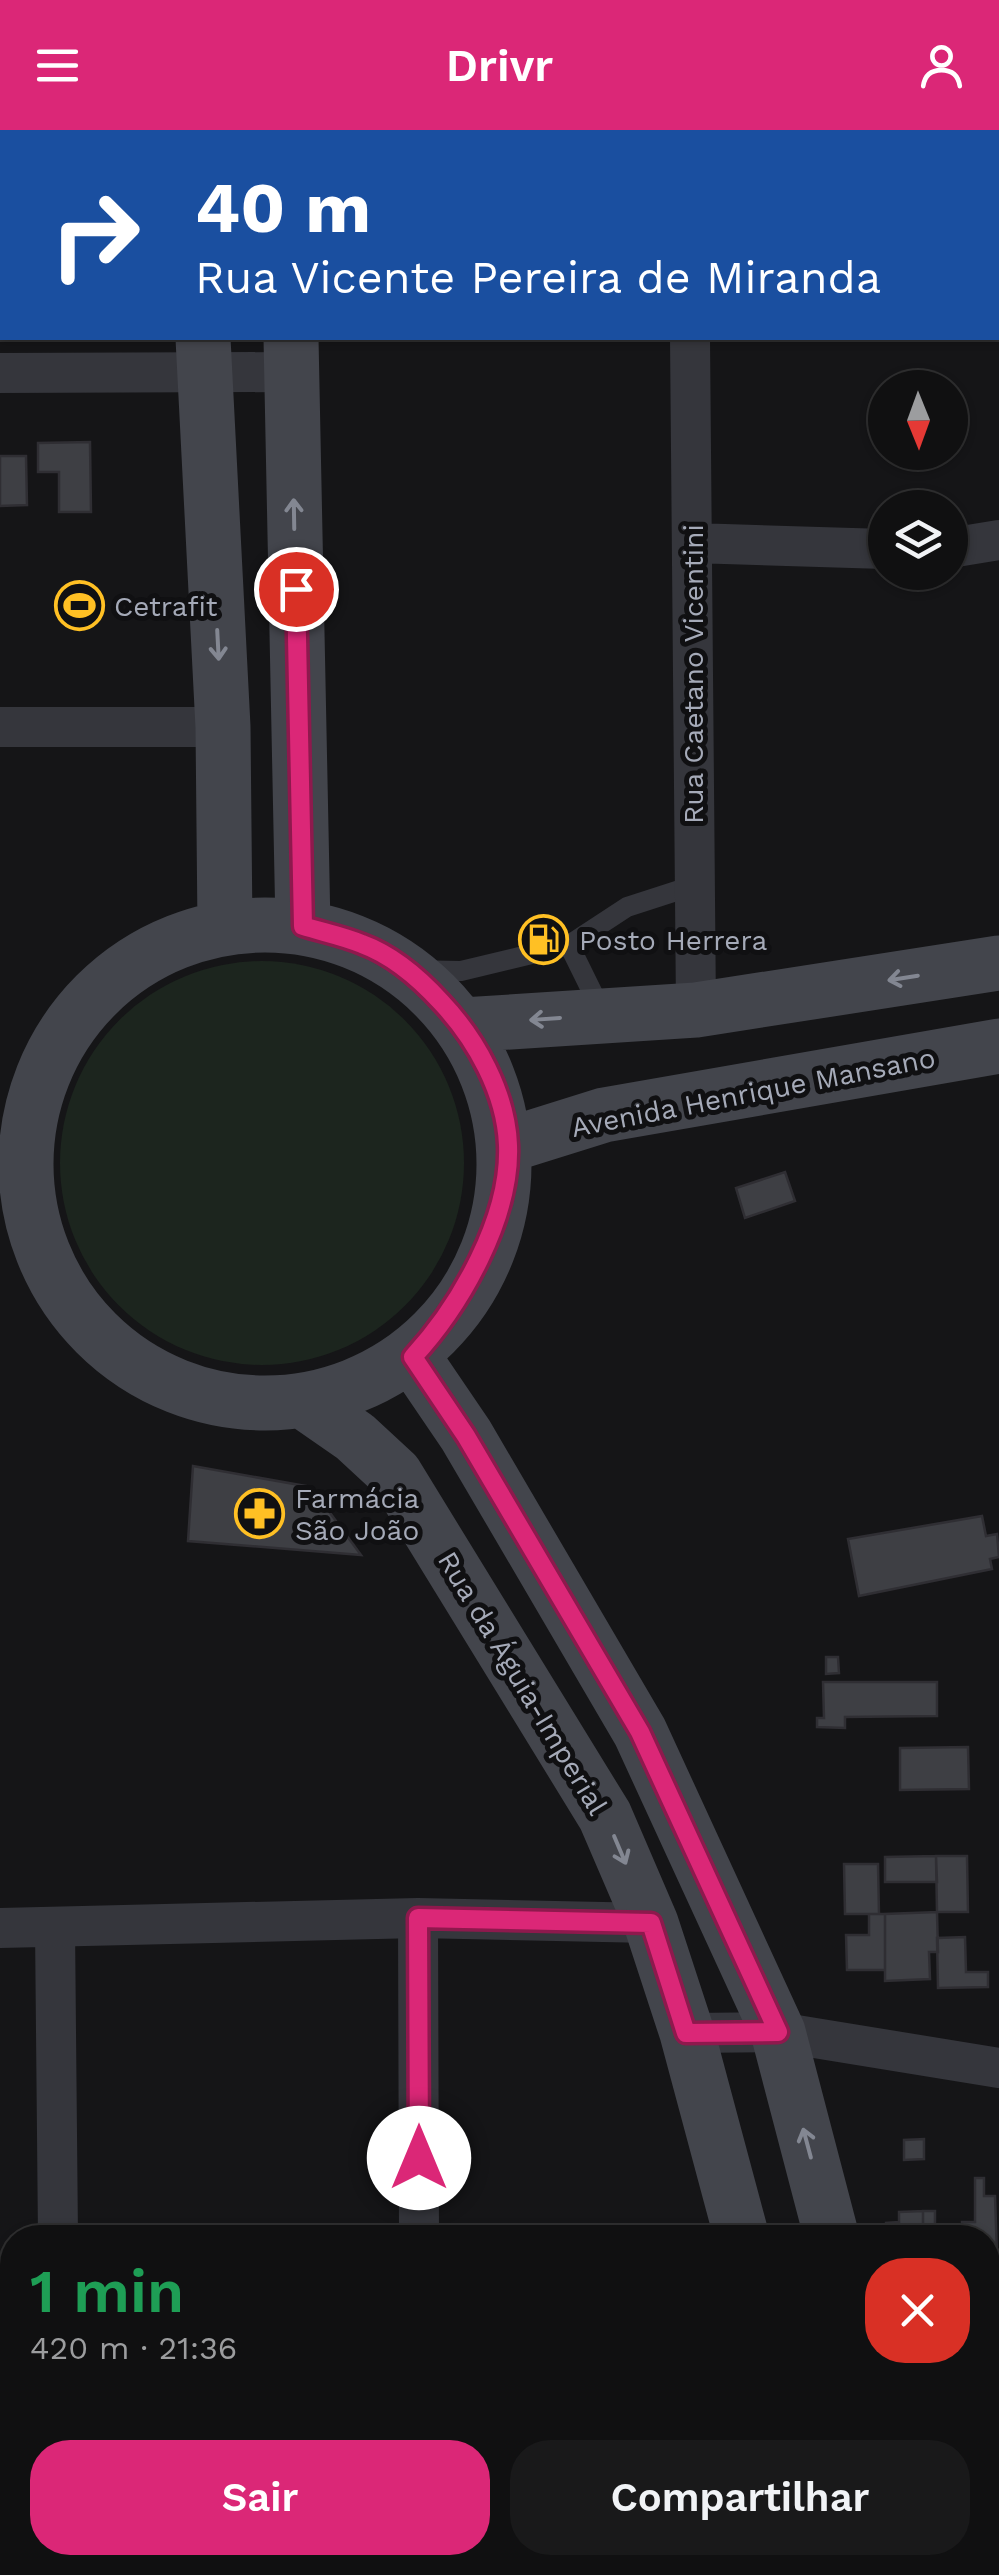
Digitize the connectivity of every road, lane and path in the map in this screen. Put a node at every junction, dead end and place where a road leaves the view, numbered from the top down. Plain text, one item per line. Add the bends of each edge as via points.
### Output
1 (690, 340) edge
2 (203, 355) edge
3 (291, 355) edge
4 (0, 373) edge
5 (999, 540) edge
6 (692, 543) junction
7 (968, 545) edge
8 (868, 548) edge
9 (0, 726) edge
10 (222, 726) junction
11 (694, 885) junction
12 (303, 926) junction
13 (226, 927) junction
14 (569, 945) junction
15 (999, 964) edge
16 (406, 970) junction
17 (696, 1010) junction
18 (604, 1016) junction
19 (463, 1025) junction
20 (999, 1046) edge
21 (12, 1139) edge
22 (508, 1145) junction
23 (17, 1235) edge
24 (413, 1357) junction
25 (306, 1403) junction
26 (418, 1918) junction
27 (651, 1923) junction
28 (54, 1927) junction
29 (0, 1928) edge
30 (778, 2032) junction
31 (686, 2033) junction
32 (999, 2068) edge
33 (58, 2225) edge
34 (419, 2225) edge
35 (738, 2225) edge
36 (829, 2225) edge

1 - 6 street, Rua Caetano Vicentini
2 - 3 street
2 - 4 street
2 -> 10 street
12 -> 3 street
5 - 7 street
6 - 8 street
6 - 11 street, Rua Caetano Vicentini
9 - 10 street
10 - 13 street
11 - 14 lane via 627,908
11 - 17 street, Rua Caetano Vicentini
12 - 13 street
12 - 16 street via 364,944
13 - 21 street via 161,947 105,984 62,1035
14 - 16 lane via 461,971
14 - 18 lane
15 -> 17 street
16 - 19 street
17 - 18 street
18 -> 19 street
19 - 22 street via 491,1077
20 - 22 street, Avenida Henrique Mansano via 604,1115
21 - 23 street via 24,1163
22 - 24 street via 501,1194 470,1284
23 - 25 street via 108,1346 166,1383 234,1402
24 - 25 street
24 - 30 street via 640,1732
25 -> 27 street, Rua da Águia-Imperial via 395,1474 562,1738
26 - 27 street
26 - 28 street
26 - 34 street
27 - 31 street, Rua da Águia-Imperial
28 - 29 street
28 - 33 street
30 - 31 street
30 - 32 street
36 -> 30 street
31 - 35 street, Rua da Águia-Imperial

